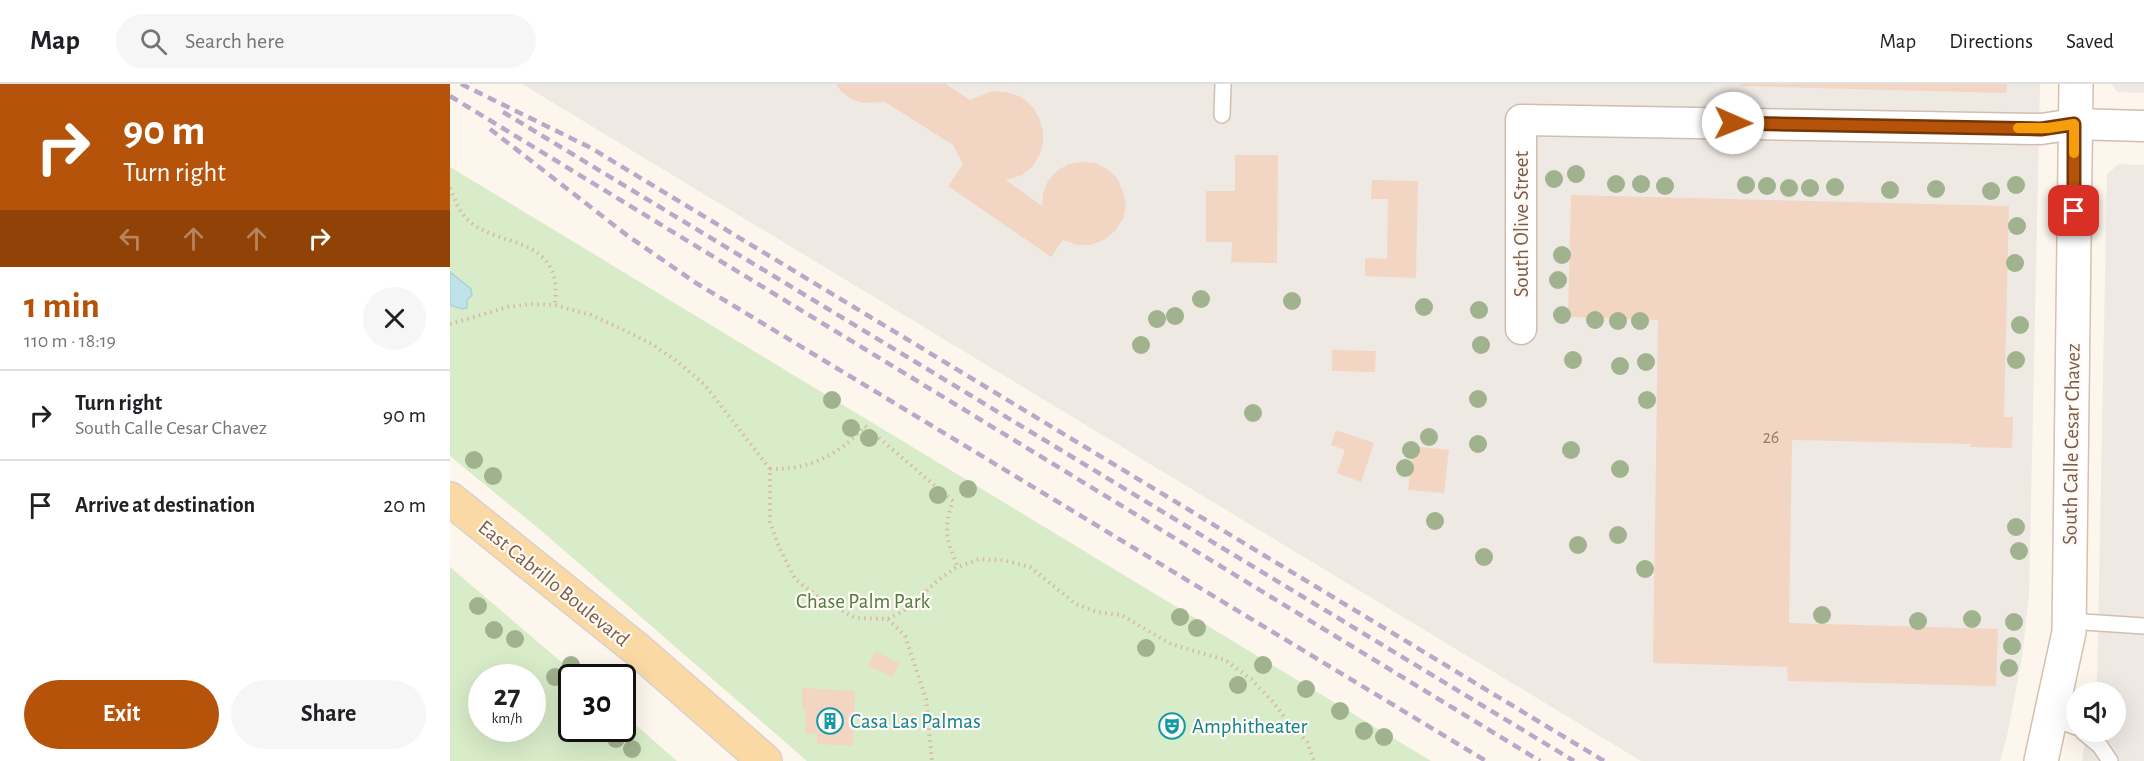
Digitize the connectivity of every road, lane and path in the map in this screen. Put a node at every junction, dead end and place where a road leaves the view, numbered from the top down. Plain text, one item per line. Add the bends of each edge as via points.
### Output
1 (1223, 84) edge
2 (2076, 84) edge
3 (1222, 115) dead end
4 (2074, 124) junction
5 (2144, 126) edge
6 (450, 188) edge
7 (555, 305) junction
8 (450, 324) edge
9 (1521, 329) dead end
10 (770, 469) junction
11 (450, 499) edge
12 (957, 567) junction
13 (888, 619) junction
14 (2069, 621) junction
15 (2144, 626) edge
16 (2063, 723) edge
17 (2095, 742) edge
18 (765, 761) edge
19 (932, 761) edge
20 (1314, 761) edge
21 (2041, 761) edge
22 (2110, 761) edge

1 - 3 lane
2 - 4 street, South Calle Cesar Chavez
4 - 5 street
4 - 9 street, South Olive Street via 2041,129 1521,120
4 - 14 street, South Calle Cesar Chavez
6 - 7 path via 468,220 487,233 543,255 555,278
7 - 8 path via 508,307
7 - 10 path via 624,330 675,360 704,384
10 - 12 path via 791,470 817,462 841,448 865,426 953,501 946,532
10 - 13 path via 770,522 795,579 855,618
11 - 18 main road, East Cabrillo Boulevard via 638,650
12 - 13 path via 907,609
12 - 20 path via 979,559 1030,567 1076,604 1121,615 1171,644 1225,660 1272,701 1307,742
13 - 19 path via 905,636 926,699
14 - 15 lane
14 - 16 street, South Calle Cesar Chavez
16 - 21 street, South Calle Cesar Chavez
17 - 22 lane

